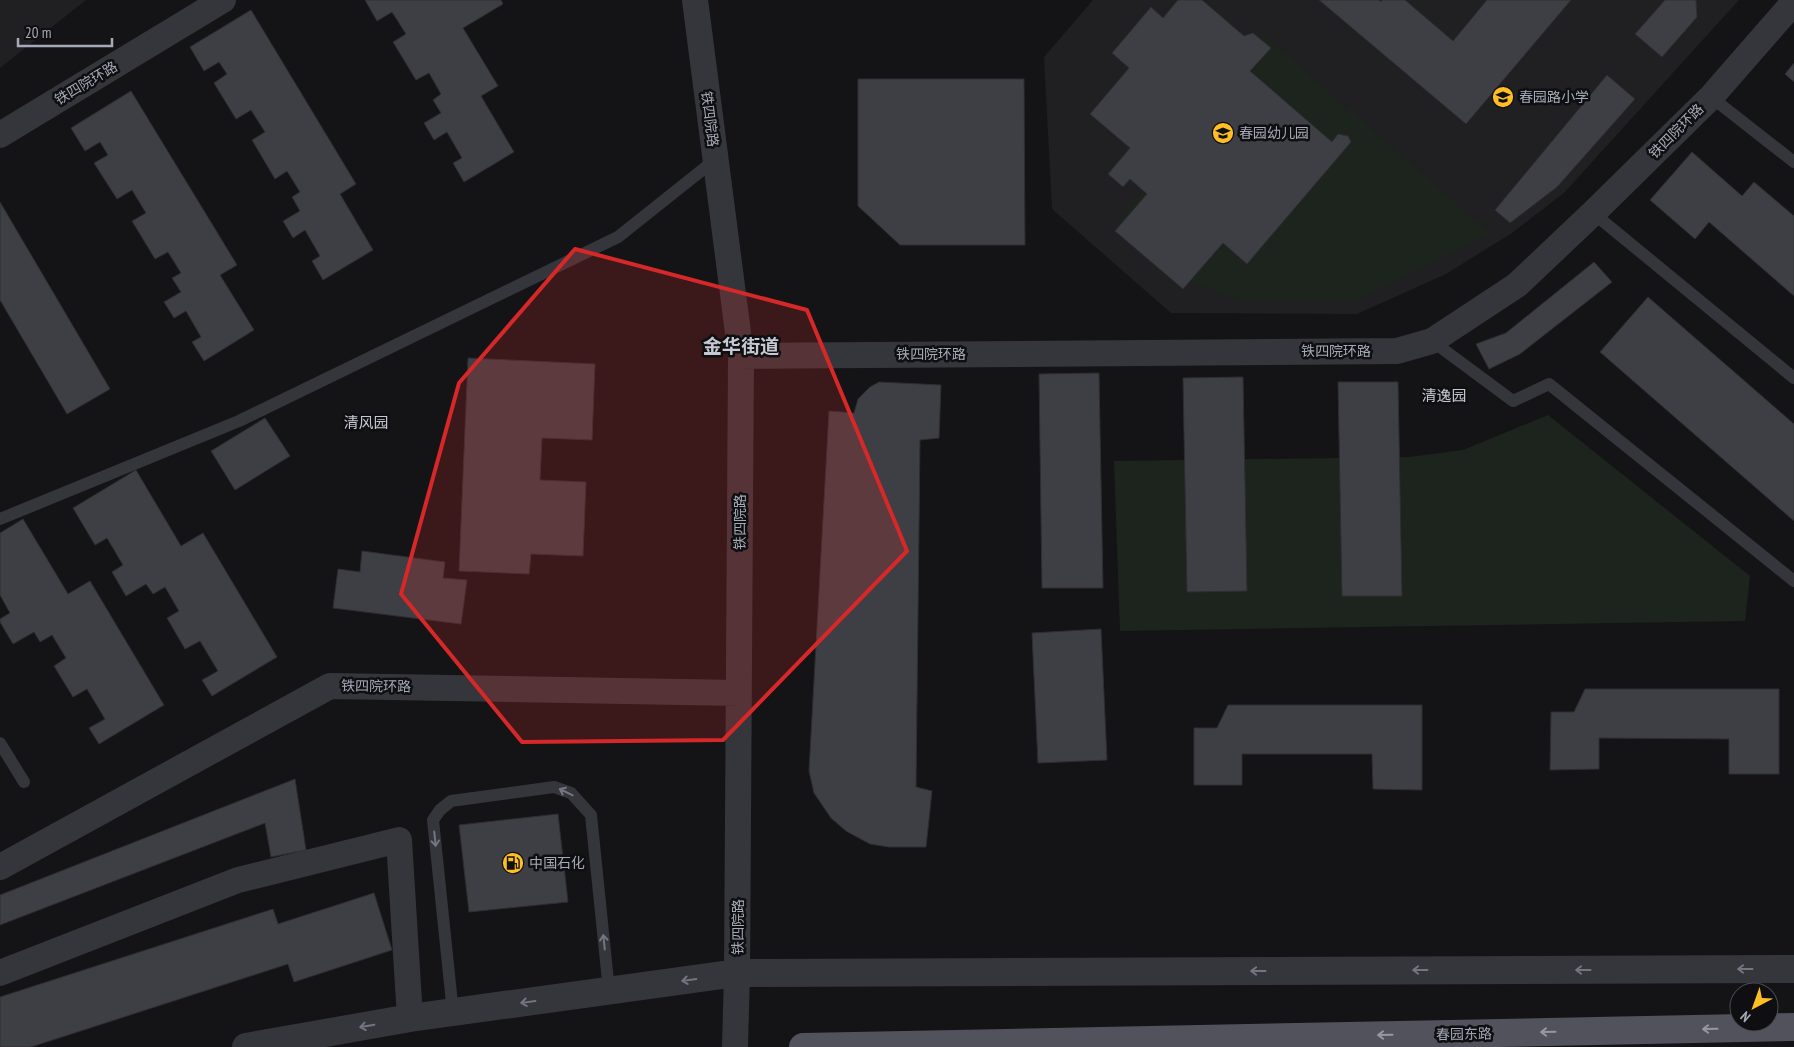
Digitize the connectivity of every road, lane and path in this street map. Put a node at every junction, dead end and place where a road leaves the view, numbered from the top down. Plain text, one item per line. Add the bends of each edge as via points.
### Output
1 (223, 0) edge
2 (695, 0) edge
3 (1794, 2) edge
4 (1711, 97) junction
5 (0, 135) edge
6 (716, 159) junction
7 (1794, 162) edge
8 (1593, 213) junction
9 (1432, 340) junction
10 (741, 356) junction
11 (1794, 378) edge
12 (0, 520) edge
13 (1794, 581) edge
14 (739, 693) junction
15 (0, 743) edge
16 (24, 782) dead end
17 (0, 867) edge
18 (1794, 969) edge
19 (0, 973) edge
20 (737, 973) junction
21 (609, 991) junction
22 (453, 1013) junction
23 (410, 1018) junction
24 (1794, 1027) edge
25 (246, 1047) edge
26 (735, 1047) edge
27 (803, 1047) edge

1 - 5 street, 铁四院环路
2 - 6 street, 铁四院路
3 - 4 street, 铁四院环路
4 - 7 lane
4 - 8 street, 铁四院环路
6 - 10 street, 铁四院路
6 - 12 lane via 618,237 239,421
8 - 9 street, 铁四院环路 via 1517,285
8 - 11 lane
9 - 10 street, 铁四院环路 via 1397,351
9 - 13 lane via 1513,401 1549,384
10 - 14 street, 铁四院路
14 - 17 street, 铁四院环路 via 330,686
14 - 20 street, 铁四院路
15 - 16 lane
18 -> 20 street
19 - 23 street via 238,880 399,840
20 -> 21 street
20 - 26 street, 铁四院路
21 -> 22 street
21 -> 22 lane via 591,815 571,793 554,787 451,801 433,820
22 - 23 street
23 -> 25 street
24 -> 27 main road, 春园东路

